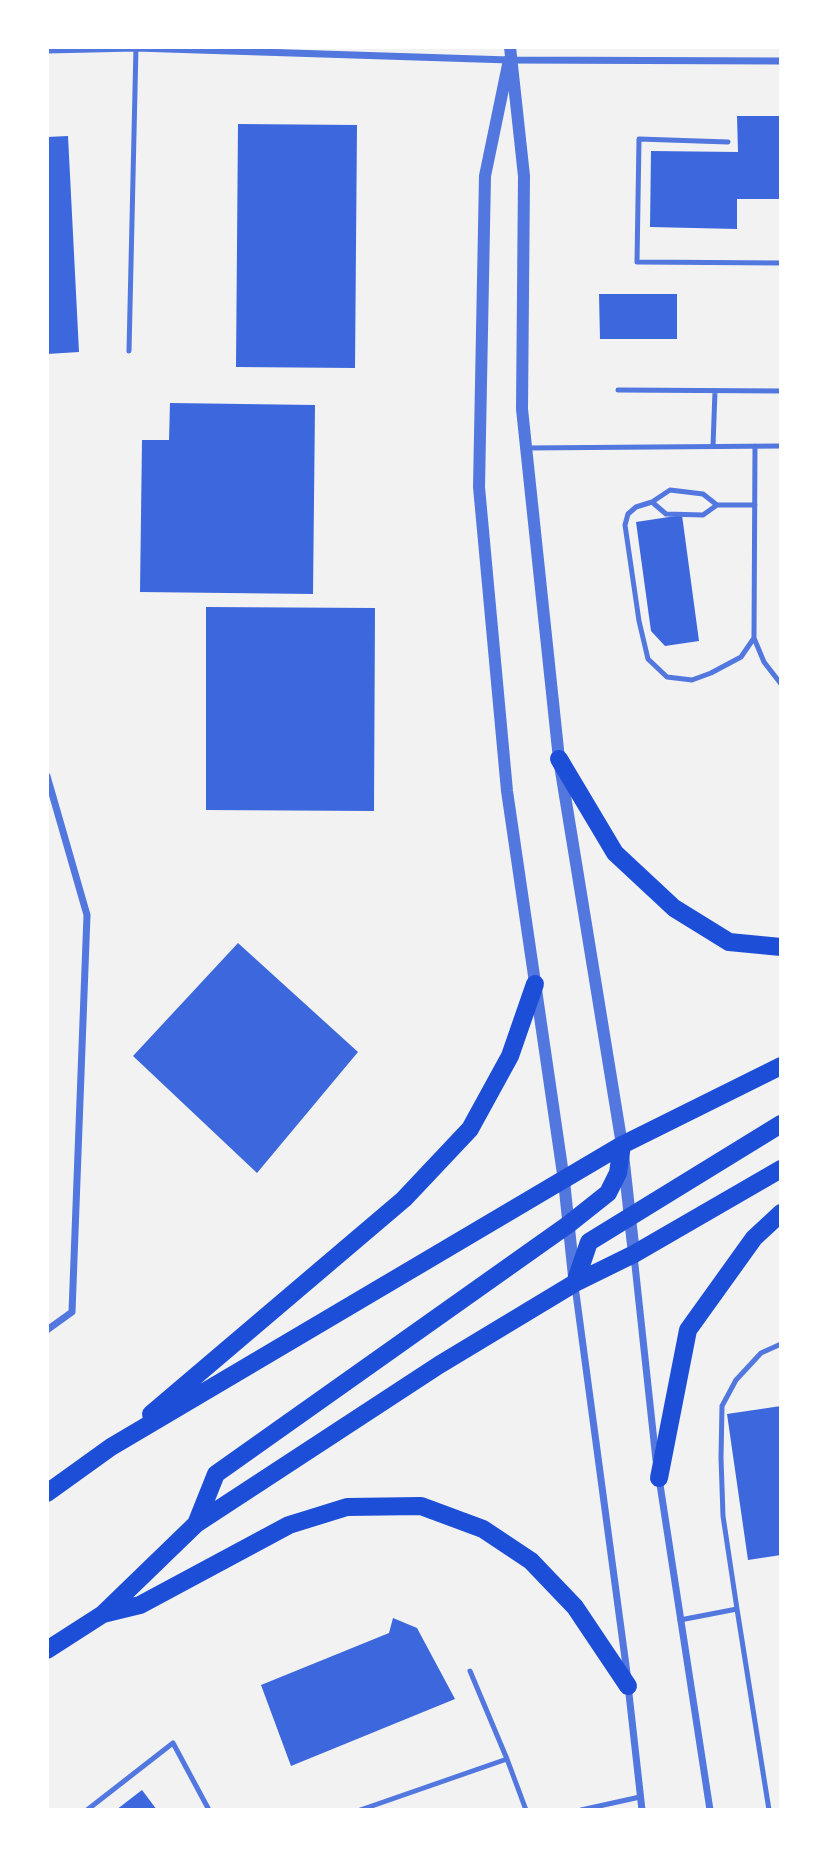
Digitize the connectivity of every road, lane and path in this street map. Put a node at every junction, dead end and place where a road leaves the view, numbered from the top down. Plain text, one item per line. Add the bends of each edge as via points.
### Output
1 (136, 48) edge
2 (47, 50) edge
3 (357, 51) edge
4 (509, 54) edge
5 (781, 61) edge
6 (728, 142) dead end
7 (781, 263) edge
8 (130, 351) dead end
9 (618, 390) dead end
10 (715, 391) junction
11 (781, 391) edge
12 (713, 446) junction
13 (755, 446) junction
14 (781, 446) edge
15 (526, 448) junction
16 (652, 502) junction
17 (716, 505) junction
18 (755, 505) junction
19 (754, 638) junction
20 (781, 684) edge
21 (559, 759) junction
22 (47, 776) edge
23 (781, 947) edge
24 (535, 984) junction
25 (781, 1066) edge
26 (781, 1124) edge
27 (622, 1145) junction
28 (781, 1169) edge
29 (564, 1181) junction
30 (781, 1213) edge
31 (629, 1217) junction
32 (569, 1224) junction
33 (634, 1254) junction
34 (575, 1283) junction
35 (47, 1330) edge
36 (781, 1344) edge
37 (111, 1447) junction
38 (659, 1478) junction
39 (47, 1493) edge
40 (196, 1524) junction
41 (737, 1609) junction
42 (103, 1614) junction
43 (680, 1620) junction
44 (47, 1650) edge
45 (470, 1671) dead end
46 (628, 1686) junction
47 (507, 1759) junction
48 (640, 1797) junction
49 (369, 1808) edge
50 (87, 1810) edge
51 (209, 1810) edge
52 (360, 1810) edge
53 (526, 1810) edge
54 (581, 1810) edge
55 (642, 1810) edge
56 (710, 1810) edge
57 (769, 1810) edge

1 - 2 street
1 - 3 street
1 - 8 lane
3 - 4 street
4 - 5 street
4 - 15 street via 524,176 522,409
4 - 24 street via 485,176 480,487 507,791
6 - 7 lane via 639,139 637,262
9 - 10 lane
10 - 11 lane
10 - 12 lane
12 - 13 lane
12 - 15 lane
13 - 14 lane
13 - 18 lane
15 - 21 street
16 - 17 lane via 666,514 703,515
16 - 17 lane via 670,490 703,494
16 - 19 lane via 636,507 625,525 648,659 667,677 692,680 741,657
17 - 18 lane
18 - 19 lane
19 - 20 lane via 764,662
21 - 23 main road via 615,853 674,908 729,942
21 - 27 street
22 - 35 street via 87,915 72,1312
24 - 29 street
24 - 37 main road via 510,1056 470,1129 404,1199
25 - 27 main road
26 - 31 main road
27 - 29 main road
27 - 31 street
27 - 32 main road via 618,1173 608,1193
28 - 33 main road
29 - 32 street
29 - 37 main road
30 - 38 main road via 754,1238 688,1330
31 - 33 street
31 - 34 main road via 589,1241
32 - 34 street
32 - 40 main road via 216,1474
33 - 34 main road
33 - 38 street
34 - 40 main road via 439,1365
34 - 46 street
36 - 41 lane via 761,1353 736,1380 722,1406 723,1516
37 - 39 main road
38 - 43 street
40 - 42 main road
41 - 43 lane
41 - 57 lane
42 - 44 main road
42 - 46 main road via 139,1605 289,1525 347,1507 421,1506 482,1528 531,1561 575,1607
43 - 56 street
45 - 47 lane
46 - 48 street
47 - 49 lane
47 - 53 lane
48 - 54 lane
48 - 55 street
49 - 52 lane
50 - 51 lane via 173,1743

